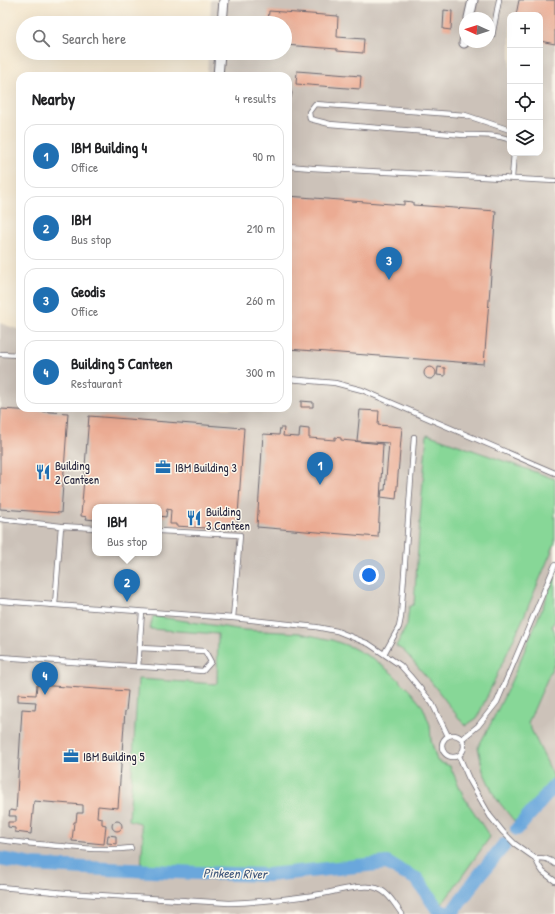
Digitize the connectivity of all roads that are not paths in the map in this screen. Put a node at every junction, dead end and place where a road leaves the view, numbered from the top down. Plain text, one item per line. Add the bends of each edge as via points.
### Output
1 (224, 0) edge
2 (472, 0) edge
3 (499, 0) edge
4 (470, 12) edge
5 (223, 16) edge
6 (495, 21) edge
7 (219, 60) edge
8 (218, 72) edge
9 (507, 129) edge
10 (507, 139) edge
11 (514, 156) edge
12 (292, 166) edge
13 (512, 178) junction
14 (555, 181) edge
15 (0, 354) edge
16 (16, 355) edge
17 (292, 379) edge
18 (414, 437) dead end
19 (555, 473) edge
20 (0, 519) edge
21 (61, 526) junction
22 (92, 528) edge
23 (162, 531) edge
24 (555, 565) edge
25 (0, 601) edge
26 (55, 606) junction
27 (142, 612) junction
28 (233, 618) junction
29 (139, 648) junction
30 (384, 654) junction
31 (0, 657) edge
32 (138, 667) junction
33 (448, 736) junction
34 (462, 739) junction
35 (459, 756) junction
36 (0, 840) edge
37 (131, 848) dead end
38 (535, 858) junction
39 (555, 864) edge
40 (555, 881) edge
41 (0, 887) edge
42 (402, 914) edge

1 - 5 street
2 - 4 street
3 - 6 lane
7 - 8 street
9 - 10 lane via 465,114 315,104 310,112 310,119 330,124 486,135
11 - 13 lane
12 - 13 lane
13 - 14 lane
15 - 16 lane
17 - 19 lane via 335,383 362,390
18 - 30 lane via 401,617 399,627
20 - 21 lane
21 - 22 lane
21 - 26 lane
23 - 28 lane via 240,535
24 - 34 lane via 496,702 478,726
25 - 26 lane
26 - 27 lane
27 - 28 lane
27 - 29 lane
28 - 30 lane via 337,631 369,644
29 - 32 lane
29 - 32 lane via 206,650 211,662 203,671
30 - 33 lane via 400,665 432,703
31 - 32 lane
33 - 34 lane via 456,735
33 - 35 lane via 443,741 444,752 452,757
34 - 35 lane via 465,746
35 - 38 lane via 468,779 490,816 515,844
36 - 37 lane via 78,848
38 - 39 lane via 544,858
38 - 40 lane via 543,872
41 - 42 lane via 236,903 310,896 370,886 388,896

